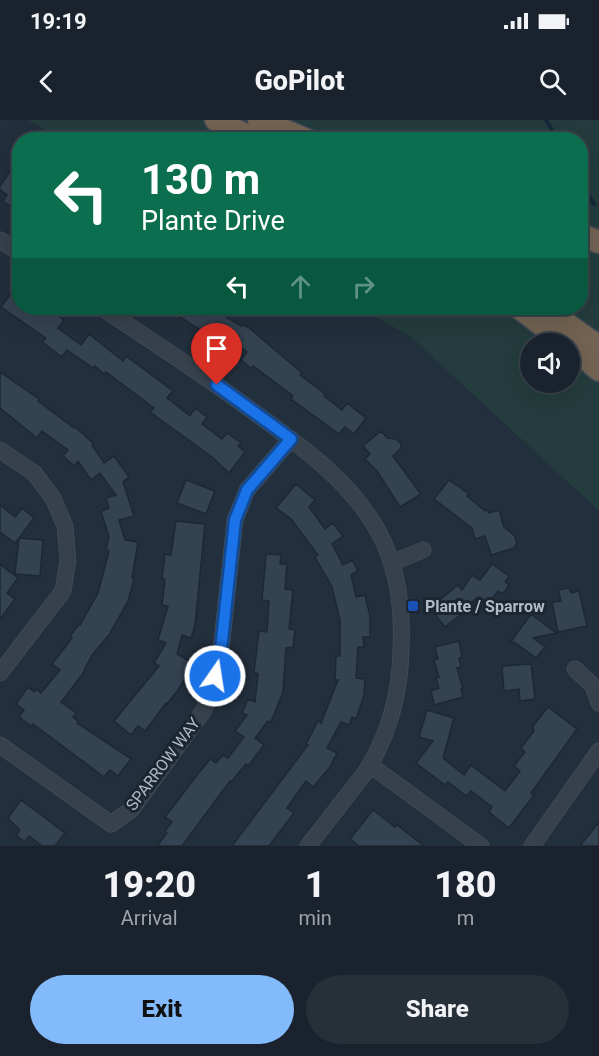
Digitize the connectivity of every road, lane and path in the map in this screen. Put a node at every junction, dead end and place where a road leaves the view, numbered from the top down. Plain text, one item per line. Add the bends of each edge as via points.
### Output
1 (216, 120) edge
2 (260, 120) edge
3 (239, 132) edge
4 (288, 132) edge
5 (113, 315) edge
6 (530, 315) edge
7 (554, 315) edge
8 (554, 333) edge
9 (599, 347) edge
10 (580, 354) edge
11 (599, 370) edge
12 (291, 439) junction
13 (0, 450) edge
14 (423, 550) dead end
15 (391, 563) junction
16 (575, 669) dead end
17 (0, 673) edge
18 (599, 703) edge
19 (0, 745) edge
20 (599, 751) edge
21 (370, 765) junction
22 (308, 846) edge
23 (480, 846) edge
24 (532, 846) edge

1 - 3 highway
2 - 4 highway
5 - 12 street
6 - 8 highway
7 - 9 highway
10 - 11 highway
12 - 15 street via 362,506
12 - 19 street, SPARROW WAY via 247,490 235,520 220,659 204,710 132,809 111,824
13 - 17 street via 34,473 53,498 65,526 68,560 63,591
14 - 15 street
15 - 21 street via 399,592 400,678 383,740
16 - 18 street via 593,686
20 - 24 street
21 - 22 street
21 - 23 street

